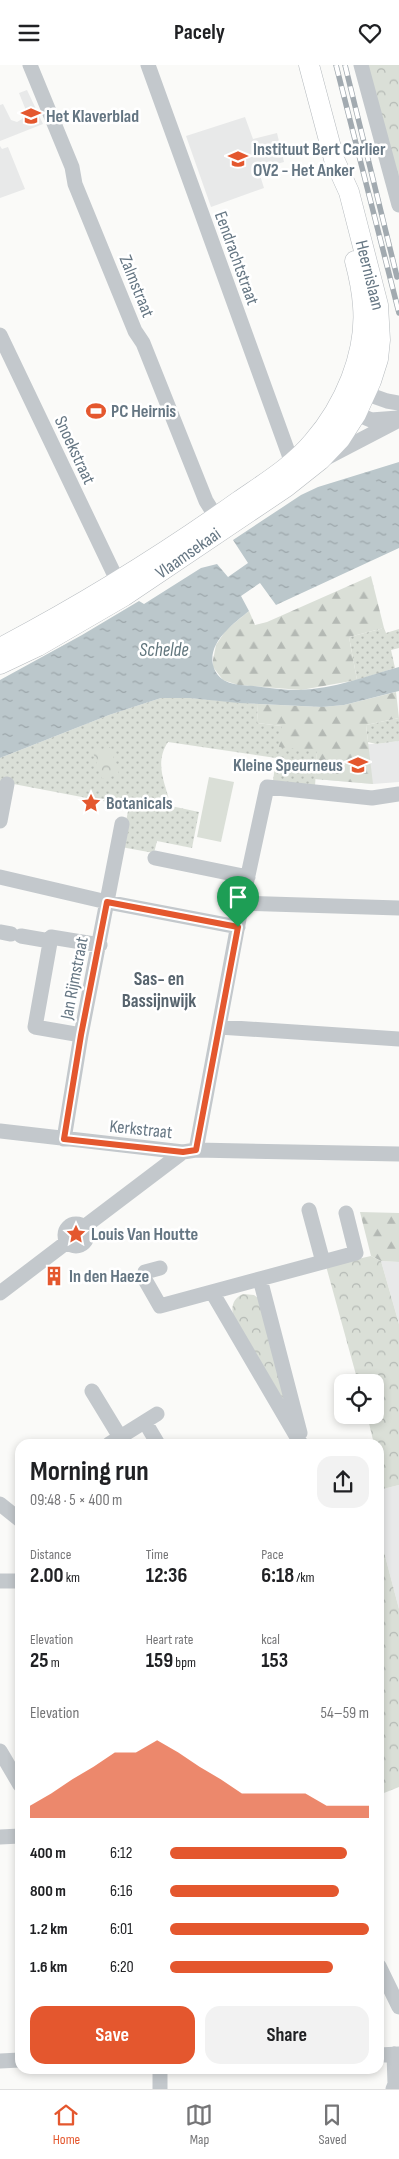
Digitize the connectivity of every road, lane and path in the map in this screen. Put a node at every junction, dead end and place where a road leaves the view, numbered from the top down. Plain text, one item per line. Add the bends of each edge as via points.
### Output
1 (30, 65) edge
2 (148, 65) edge
3 (309, 65) edge
4 (361, 65) edge
5 (399, 205) edge
6 (0, 335) edge
7 (5, 357) edge
8 (357, 390) junction
9 (399, 403) edge
10 (338, 404) junction
11 (356, 415) junction
12 (399, 419) edge
13 (320, 460) junction
14 (292, 463) junction
15 (216, 517) junction
16 (117, 580) junction
17 (0, 648) edge
18 (0, 664) edge
19 (7, 784) dead end
20 (399, 794) edge
21 (0, 821) edge
22 (122, 824) dead end
23 (155, 858) dead end
24 (0, 877) edge
25 (248, 877) junction
26 (107, 902) junction
27 (242, 903) junction
28 (399, 908) edge
29 (238, 927) junction
30 (11, 934) edge
31 (50, 941) junction
32 (100, 945) junction
33 (219, 1027) junction
34 (81, 1035) junction
35 (399, 1039) edge
36 (0, 1131) edge
37 (64, 1139) junction
38 (189, 1151) junction
39 (399, 1154) edge
40 (309, 1211) dead end
41 (346, 1213) dead end
42 (323, 1262) junction
43 (160, 1268) dead end
44 (260, 1279) junction
45 (212, 1292) junction
46 (0, 1293) edge
47 (92, 1391) dead end
48 (114, 1439) edge
49 (116, 1439) edge
50 (157, 1439) edge
51 (299, 1439) edge
52 (301, 1439) edge
53 (0, 1504) edge
54 (15, 1514) edge
55 (0, 1581) edge
56 (15, 1581) edge
57 (0, 1751) edge
58 (15, 1776) edge
59 (15, 1836) edge
60 (0, 1837) edge
61 (384, 1976) edge
62 (399, 2007) edge
63 (397, 2054) edge
64 (384, 2055) edge
65 (0, 2061) edge
66 (15, 2061) edge
67 (160, 2074) edge
68 (160, 2089) edge
69 (393, 2089) edge

1 - 15 street, Zalmstraat via 135,331 143,343 206,501
2 - 14 street, Eendrachtstraat
3 - 8 main road, Heernislaan via 334,159 337,197 350,237 363,305
4 - 5 street
6 - 7 street, Snoekstraat
7 - 16 street, Snoekstraat
8 - 9 street
8 - 10 main road, Heernislaan
8 - 11 main road, Heernislaan
10 - 11 street
10 - 14 main road, Vlaamsekaai via 314,442
11 - 12 street via 371,420
11 - 13 main road, Vlaamsekaai
12 - 13 street
13 - 18 main road, Vlaamsekaai via 286,487 99,611
14 - 15 main road, Vlaamsekaai
15 - 16 main road, Vlaamsekaai
16 - 17 main road, Vlaamsekaai
19 - 21 street
20 - 25 street via 372,798 267,787
22 - 26 street, Jan Rijmstraat
23 - 25 street
24 - 26 street
25 - 27 street
26 - 29 street
26 - 32 street, Jan Rijmstraat
27 - 28 street
27 - 29 street
29 - 33 street
30 - 31 street
31 - 32 street via 51,937
31 - 34 street via 35,1027
32 - 34 street, Jan Rijmstraat
33 - 35 street
33 - 38 street
34 - 37 street, Jan Rijmstraat
36 - 37 street, Kerkstraat
37 - 38 street, Kerkstraat
38 - 39 street, Kerkstraat
38 - 46 street via 84,1227 85,1241 76,1246 67,1242
40 - 42 street
41 - 42 street via 356,1253
42 - 44 street
43 - 45 street via 145,1272 144,1278 160,1306
44 - 45 street
44 - 52 street
45 - 51 street
47 - 48 street
49 - 50 street via 151,1418
53 - 54 street
55 - 56 street
57 - 58 street
59 - 60 street
61 - 62 street
63 - 64 street
63 - 69 street
65 - 66 street
67 - 68 street

